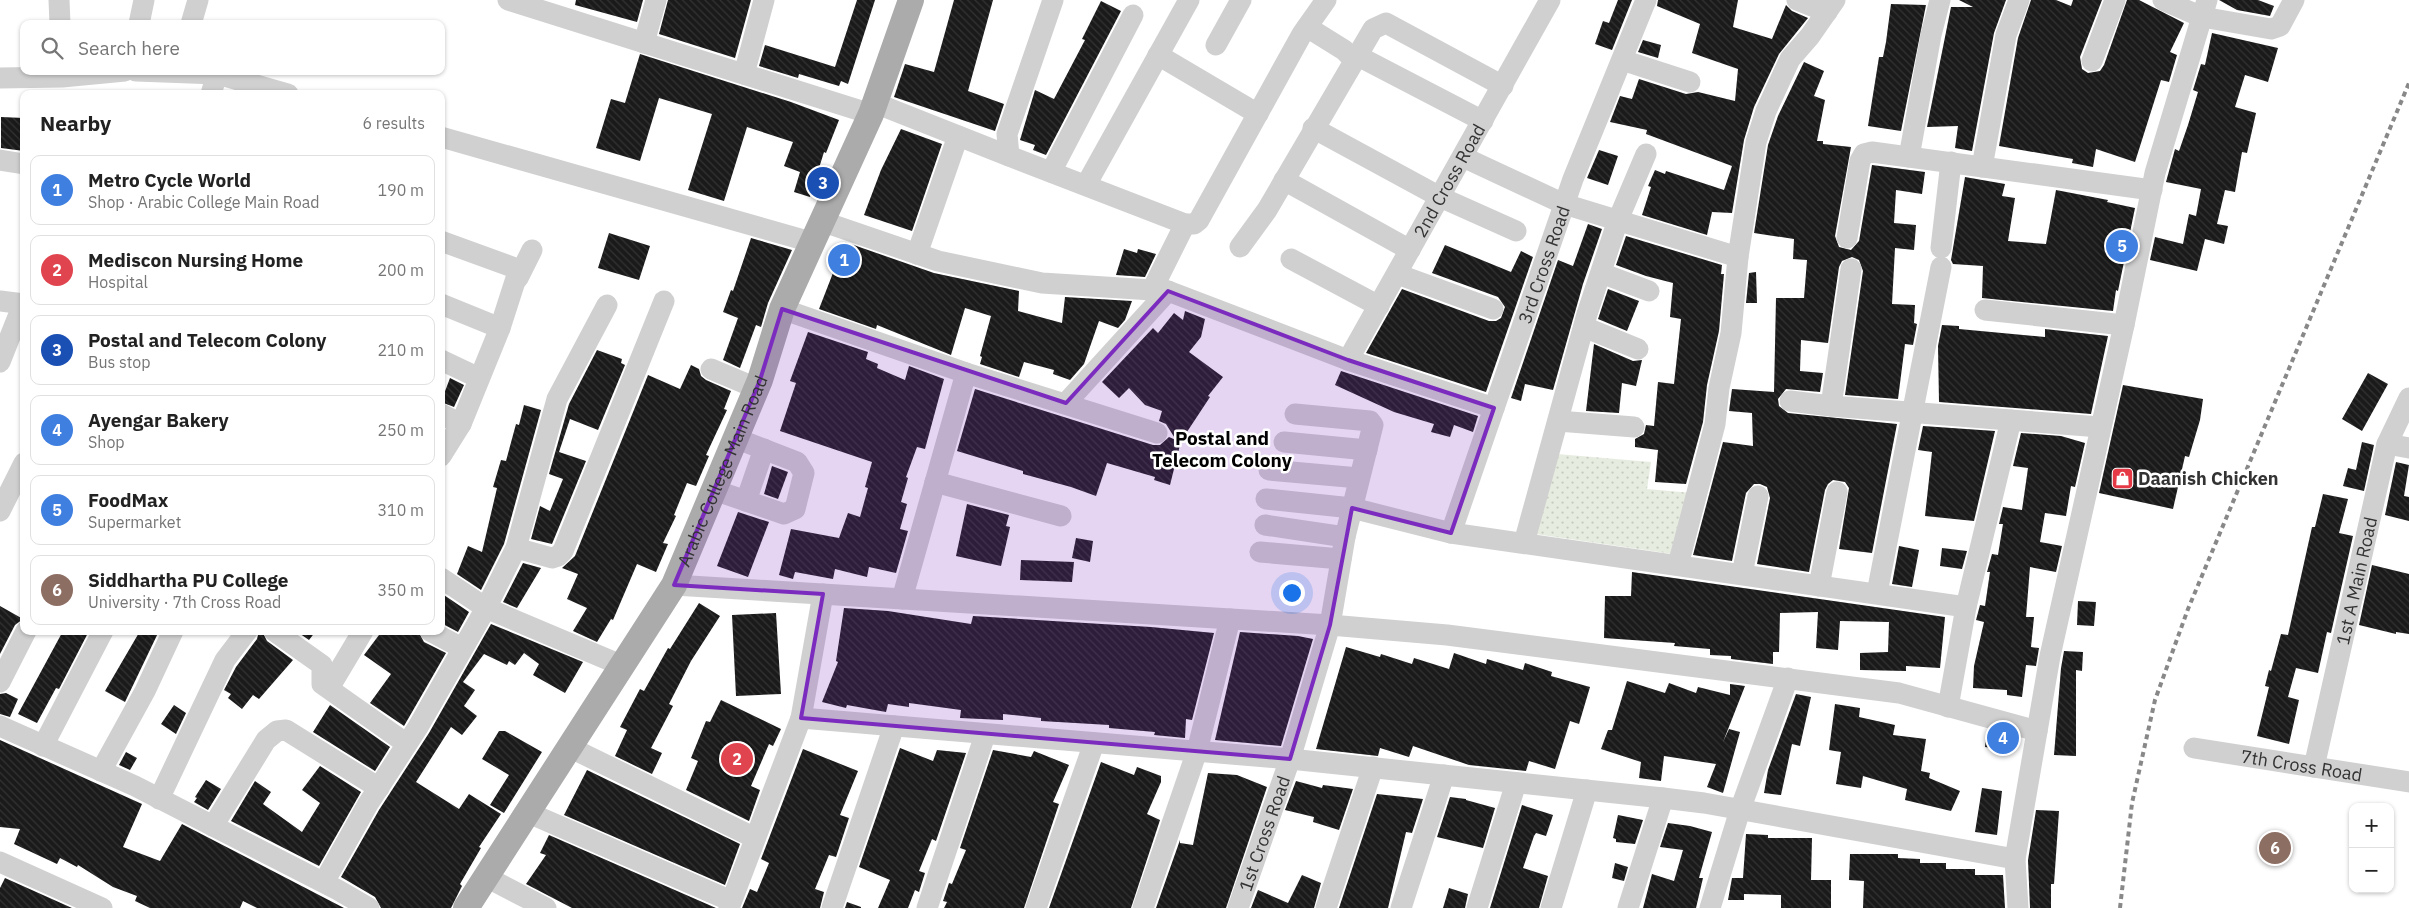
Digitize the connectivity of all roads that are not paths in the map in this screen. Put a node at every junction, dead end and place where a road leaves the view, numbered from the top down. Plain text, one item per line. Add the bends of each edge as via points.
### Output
1 (59, 0) edge
2 (144, 0) edge
3 (198, 0) edge
4 (508, 0) edge
5 (656, 0) edge
6 (764, 0) edge
7 (911, 0) edge
8 (1053, 0) edge
9 (1189, 0) edge
10 (1241, 0) edge
11 (1326, 0) edge
12 (1550, 0) edge
13 (1646, 0) edge
14 (1798, 0) edge
15 (1940, 0) edge
16 (2019, 0) edge
17 (2115, 0) edge
18 (2163, 0) edge
19 (2294, 0) edge
20 (533, 4) edge
21 (1831, 6) edge
22 (2205, 9) edge
23 (1132, 15) dead end
24 (60, 20) edge
25 (140, 20) edge
26 (193, 20) edge
27 (1307, 27) junction
28 (644, 43) junction
29 (1216, 45) dead end
30 (1158, 55) junction
31 (1356, 59) junction
32 (1622, 60) junction
33 (2092, 61) dead end
34 (744, 74) junction
35 (46, 75) edge
36 (217, 75) edge
37 (221, 75) edge
38 (0, 78) edge
39 (1690, 82) dead end
40 (1503, 86) junction
41 (212, 90) edge
42 (274, 90) edge
43 (873, 109) junction
44 (1258, 114) junction
45 (1483, 121) junction
46 (1314, 128) junction
47 (958, 136) junction
48 (445, 138) edge
49 (1646, 154) dead end
50 (1009, 156) junction
51 (1463, 157) junction
52 (1909, 157) junction
53 (0, 160) edge
54 (1951, 162) junction
55 (20, 163) edge
56 (1982, 167) junction
57 (1050, 172) junction
58 (1284, 180) junction
59 (1086, 186) junction
60 (2152, 190) junction
61 (1440, 197) junction
62 (1564, 204) junction
63 (1618, 220) junction
64 (1185, 224) junction
65 (1516, 231) dead end
66 (816, 232) junction
67 (1847, 238) dead end
68 (445, 242) edge
69 (1240, 247) dead end
70 (532, 250) dead end
71 (1410, 250) junction
72 (917, 254) junction
73 (1738, 256) junction
74 (1291, 259) dead end
75 (1850, 268) dead end
76 (1601, 273) junction
77 (1397, 274) junction
78 (518, 278) junction
79 (1160, 290) junction
80 (1649, 291) dead end
81 (0, 301) edge
82 (664, 301) dead end
83 (20, 304) edge
84 (607, 305) dead end
85 (445, 306) edge
86 (1379, 306) junction
87 (782, 309) junction
88 (1493, 309) dead end
89 (1985, 310) dead end
90 (20, 312) edge
91 (2124, 325) junction
92 (1584, 327) junction
93 (500, 328) junction
94 (1638, 349) dead end
95 (1348, 360) junction
96 (0, 362) edge
97 (445, 362) edge
98 (711, 369) dead end
99 (966, 373) junction
100 (479, 378) junction
101 (756, 388) junction
102 (2409, 398) edge
103 (1790, 402) dead end
104 (1066, 403) junction
105 (1831, 406) junction
106 (1494, 408) junction
107 (1914, 413) junction
108 (1295, 414) dead end
109 (445, 416) edge
110 (2012, 420) junction
111 (1558, 421) junction
112 (461, 424) junction
113 (1634, 427) dead end
114 (2100, 427) junction
115 (1157, 433) dead end
116 (735, 438) junction
117 (1284, 442) dead end
118 (2387, 444) junction
119 (2409, 448) edge
120 (445, 450) edge
121 (764, 450) junction
122 (1367, 450) junction
123 (1269, 470) dead end
124 (20, 471) edge
125 (1359, 478) junction
126 (935, 482) junction
127 (714, 490) junction
128 (1837, 492) dead end
129 (1758, 496) dead end
130 (1266, 499) dead end
131 (746, 501) junction
132 (1352, 508) junction
133 (0, 511) edge
134 (1061, 516) dead end
135 (1265, 525) dead end
136 (1450, 533) junction
137 (1345, 537) junction
138 (1524, 543) junction
139 (516, 548) junction
140 (1260, 552) dead end
141 (1341, 559) junction
142 (1678, 565) junction
143 (1742, 574) junction
144 (445, 581) edge
145 (674, 585) junction
146 (1819, 586) junction
147 (823, 594) junction
148 (1877, 594) junction
149 (902, 599) junction
150 (1966, 607) junction
151 (486, 608) junction
152 (1230, 619) junction
153 (1330, 625) junction
154 (24, 635) edge
155 (101, 635) edge
156 (171, 635) edge
157 (244, 635) edge
158 (280, 635) edge
159 (360, 635) edge
160 (438, 635) edge
161 (462, 648) junction
162 (624, 666) junction
163 (1788, 678) junction
164 (0, 682) edge
165 (329, 688) junction
166 (1948, 707) junction
167 (801, 718) junction
168 (0, 726) edge
169 (894, 726) junction
170 (2037, 731) junction
171 (985, 734) junction
172 (1094, 743) junction
173 (407, 744) junction
174 (44, 746) junction
175 (571, 748) junction
176 (2194, 748) dead end
177 (1197, 751) junction
178 (1290, 758) junction
179 (1373, 767) junction
180 (2314, 767) junction
181 (101, 771) junction
182 (1444, 775) junction
183 (2409, 782) edge
184 (1516, 783) junction
185 (379, 788) junction
186 (1587, 790) junction
187 (1663, 798) junction
188 (159, 799) junction
189 (1740, 810) junction
190 (529, 813) junction
191 (213, 826) junction
192 (755, 838) junction
193 (2015, 859) junction
194 (0, 862) edge
195 (486, 877) junction
196 (324, 882) junction
197 (730, 905) edge
198 (102, 908) edge
199 (369, 908) edge
200 (466, 908) edge
201 (546, 908) edge
202 (832, 908) edge
203 (927, 908) edge
204 (1036, 908) edge
205 (1143, 908) edge
206 (1238, 908) edge
207 (1326, 908) edge
208 (1401, 908) edge
209 (1477, 908) edge
210 (1551, 908) edge
211 (1628, 908) edge
212 (1710, 908) edge
213 (2018, 908) edge

1 - 24 street
2 - 25 street
3 - 26 street
4 - 20 street
5 - 28 street
6 - 34 street
7 - 43 main road, Arabic College Main Road
8 - 50 street via 1007,134
9 - 30 street
10 - 29 street
11 - 27 street
12 - 40 street, 2nd Cross Road
13 - 32 street, 3rd Cross Road
14 - 21 street
15 - 52 street
16 - 56 street via 2006,35
17 - 33 street
18 - 22 street
19 - 22 street via 2280,26 2271,29
20 - 28 street
21 - 73 street via 1790,59 1766,111 1756,142
22 - 60 street
23 - 57 street
27 - 31 street
27 - 44 street
28 - 34 street
30 - 44 street
30 - 59 street
31 - 40 street via 1373,29 1386,23
31 - 45 street
31 - 46 street
32 - 39 street
32 - 62 street, 3rd Cross Road
34 - 43 street
35 - 38 street
36 - 41 street
37 - 42 street
40 - 45 street, 2nd Cross Road
43 - 47 street
43 - 66 main road, Arabic College Main Road
44 - 64 street via 1199,220
45 - 51 street, 2nd Cross Road
46 - 58 street
46 - 61 street
47 - 50 street
47 - 72 street
48 - 66 street
49 - 63 street
50 - 57 street
51 - 61 street, 2nd Cross Road
51 - 62 street
52 - 54 street
52 - 67 street via 1872,152 1864,154 1860,161
53 - 55 street
54 - 56 street
54 - 107 street via 1941,258
56 - 60 street
57 - 59 street
58 - 69 street
58 - 71 street
59 - 64 street
60 - 91 street
61 - 65 street
61 - 71 street, 2nd Cross Road
62 - 63 street
62 - 106 street, 3rd Cross Road
63 - 73 street
63 - 76 street
64 - 79 street
66 - 72 street
66 - 87 main road, Arabic College Main Road
68 - 78 street via 515,268
70 - 78 street
71 - 77 street, 2nd Cross Road
72 - 79 street via 1042,283
73 - 142 street via 1731,333 1715,424
74 - 86 street
75 - 105 street
76 - 80 street
76 - 92 street
77 - 86 street, 2nd Cross Road
77 - 88 street
78 - 93 street
79 - 95 street
79 - 104 street
81 - 83 street
82 - 139 street via 563,551 552,558
84 - 139 street via 557,399
85 - 93 street
86 - 95 street, 2nd Cross Road
87 - 99 street
87 - 101 main road, Arabic College Main Road
89 - 91 street
90 - 96 street
91 - 114 street
92 - 94 street
92 - 111 street
93 - 100 street
95 - 106 street
97 - 100 street
98 - 101 street
99 - 104 street
99 - 126 street
100 - 112 street
101 - 116 main road, Arabic College Main Road
102 - 118 street, 1st A Main Road
103 - 105 street
104 - 115 street
105 - 107 street
106 - 136 street, 3rd Cross Road
107 - 110 street
107 - 148 street
108 - 122 street, 1st Cross Road via 1370,421 1373,425
109 - 112 street
110 - 114 street
110 - 150 street
111 - 113 street
111 - 138 street
112 - 120 street
114 - 170 street
116 - 121 street
116 - 127 main road, Arabic College Main Road
117 - 122 street
118 - 119 street
118 - 180 street, 1st A Main Road
121 - 131 street
121 - 131 street via 797,462 804,473 795,509 784,514
122 - 125 street, 1st Cross Road
123 - 125 street
124 - 133 street
125 - 132 street, 1st Cross Road
126 - 134 street
126 - 149 street
127 - 131 street
127 - 145 main road, Arabic College Main Road
128 - 146 street
129 - 143 street
130 - 132 street
132 - 136 street
132 - 137 street, 1st Cross Road
135 - 137 street
136 - 138 street
137 - 141 street, 1st Cross Road
138 - 142 street
139 - 151 street
140 - 141 street
141 - 153 street, 1st Cross Road
142 - 143 street
143 - 146 street
144 - 151 street
145 - 147 street
145 - 162 main road, Arabic College Main Road
146 - 148 street
147 - 149 street
147 - 167 street
148 - 150 street
149 - 152 street
150 - 166 street
151 - 161 street
151 - 162 street
152 - 153 street
152 - 177 street
153 - 163 street via 1447,635
153 - 178 street, 1st Cross Road
154 - 164 street
155 - 174 street
156 - 181 street
157 - 188 street via 225,660
158 - 165 street via 322,665 321,680
159 - 165 street
160 - 161 street
161 - 173 street
162 - 175 main road, Arabic College Main Road
163 - 166 street via 1899,693
163 - 189 street
165 - 173 street
166 - 170 street
167 - 169 street
167 - 192 street
168 - 174 street
169 - 171 street
169 - 202 street
170 - 193 street
171 - 172 street
171 - 203 street
172 - 177 street
172 - 204 street
173 - 185 street
174 - 181 street
175 - 190 main road, Arabic College Main Road
175 - 192 street
176 - 180 street, 7th Cross Road
177 - 178 street
177 - 205 street
178 - 179 street
178 - 206 street, 1st Cross Road
179 - 182 street
179 - 207 street
180 - 183 street, 7th Cross Road
181 - 188 street
182 - 184 street
182 - 208 street
184 - 186 street
184 - 209 street
185 - 191 street via 286,730 277,731 266,740
185 - 196 street
186 - 187 street
186 - 210 street
187 - 189 street
187 - 211 street
188 - 191 street
189 - 193 street
189 - 212 street
190 - 195 main road, Arabic College Main Road
190 - 197 street
191 - 196 street
192 - 197 street
193 - 213 street
194 - 198 street
195 - 200 main road, Arabic College Main Road
195 - 201 street
196 - 199 street

